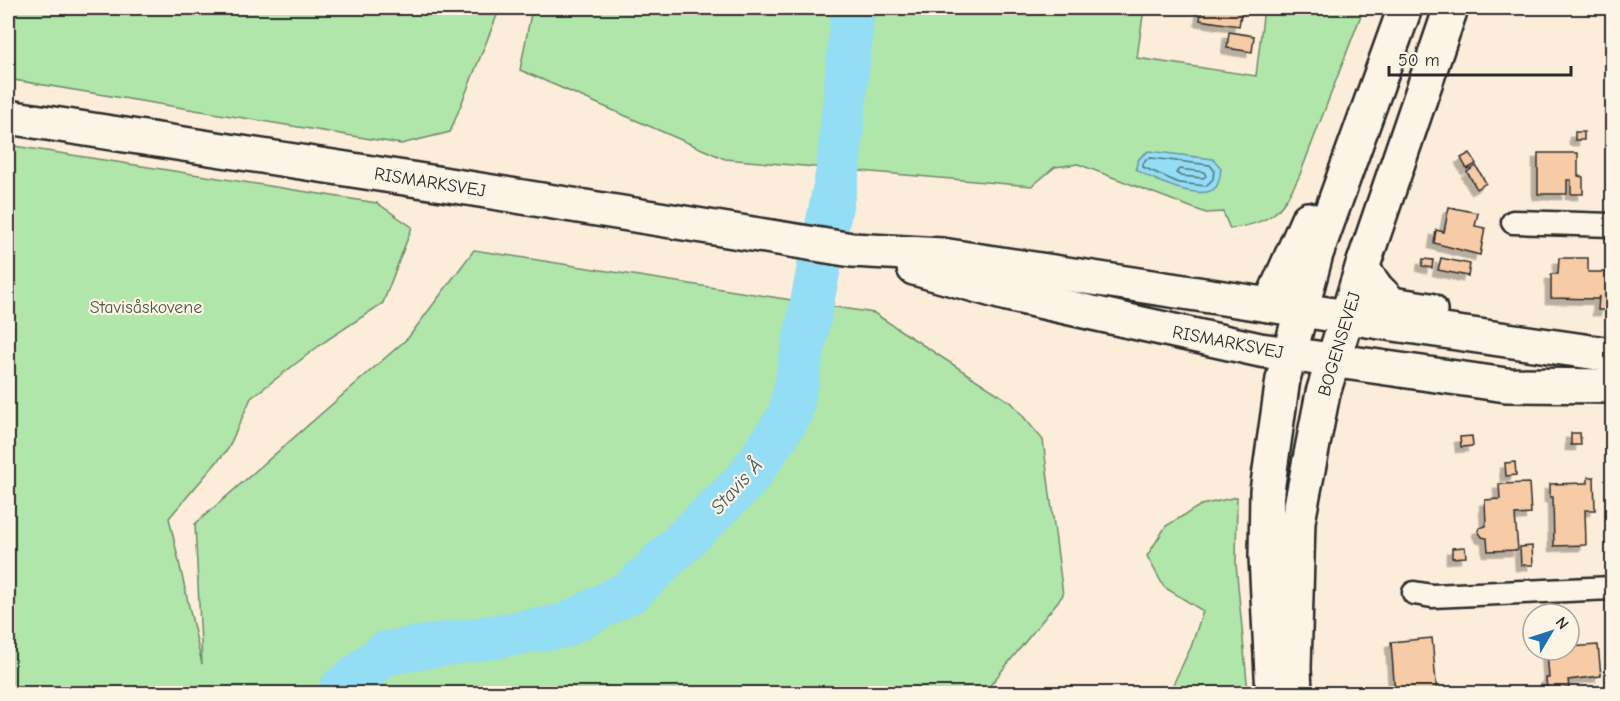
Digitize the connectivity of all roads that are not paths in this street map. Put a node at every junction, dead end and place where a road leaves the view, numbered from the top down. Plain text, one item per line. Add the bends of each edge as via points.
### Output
1 (1404, 8) edge
2 (1424, 8) edge
3 (1451, 8) edge
4 (8, 117) edge
5 (1513, 222) dead end
6 (1612, 225) edge
7 (852, 250) junction
8 (1362, 268) junction
9 (1315, 338) junction
10 (1612, 342) edge
11 (1612, 355) edge
12 (1612, 367) edge
13 (1612, 386) edge
14 (1612, 588) edge
15 (1414, 593) dead end
16 (1294, 681) edge
17 (1273, 693) edge

1 - 9 main road via 1379,42 1295,251
2 - 9 main road
3 - 8 main road, BOGENSEVEJ
4 - 7 main road, RISMARKSVEJ
5 - 6 street
7 - 9 main road, RISMARKSVEJ via 942,255
7 - 9 main road via 1080,329 1168,354
8 - 9 main road, BOGENSEVEJ
8 - 10 main road via 1392,304
9 - 11 main road, RISMARKSVEJ
9 - 12 main road via 1508,364
9 - 13 main road, RISMARKSVEJ via 1506,385
9 - 16 main road via 1287,447 1282,492 1282,567
9 - 16 main road via 1340,418
9 - 17 main road, BOGENSEVEJ via 1267,491
14 - 15 street via 1432,596

